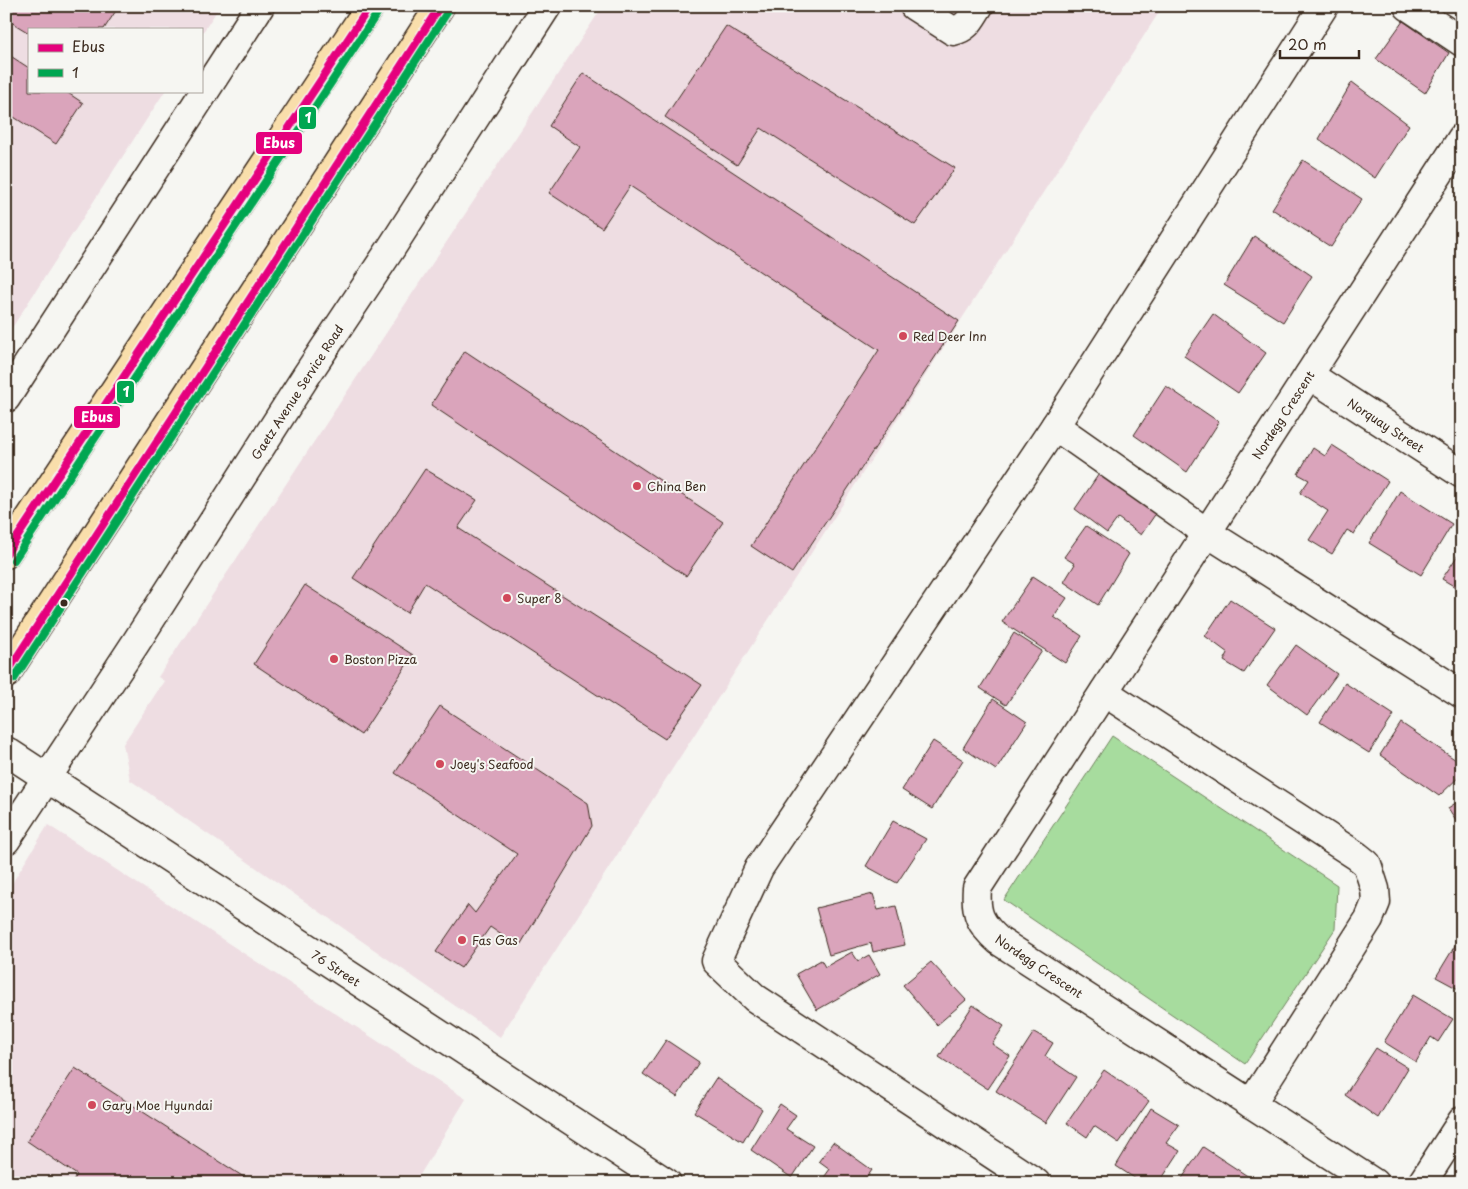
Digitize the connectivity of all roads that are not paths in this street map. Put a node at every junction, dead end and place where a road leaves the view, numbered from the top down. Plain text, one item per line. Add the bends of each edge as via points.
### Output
1 (260, 6) edge
2 (370, 6) edge
3 (440, 6) edge
4 (547, 6) edge
5 (914, 6) edge
6 (979, 6) edge
7 (1324, 6) edge
8 (1408, 6) edge
9 (1462, 42) edge
10 (1462, 138) edge
11 (1309, 375) junction
12 (6, 398) edge
13 (1055, 426) junction
14 (1462, 474) edge
15 (1206, 532) junction
16 (6, 554) edge
17 (6, 674) edge
18 (1104, 692) junction
19 (1462, 694) edge
20 (6, 751) edge
21 (47, 778) junction
22 (6, 840) edge
23 (1250, 1104) junction
24 (1462, 1120) edge
25 (667, 1183) edge
26 (1036, 1183) edge
27 (1374, 1183) edge
28 (1422, 1183) edge

1 - 12 street
2 - 16 main road
3 - 17 main road
4 - 21 street, Gaetz Avenue Service Road
5 - 6 street via 953,31 966,26
7 - 13 street
8 - 9 street
10 - 11 street, Nordegg Crescent
11 - 14 street, Norquay Street
11 - 15 street, Nordegg Crescent
13 - 15 street
13 - 26 street via 759,868 716,961 754,998
15 - 18 street, Nordegg Crescent
15 - 19 street
18 - 23 street via 1357,856 1367,864 1371,875 1376,902 1369,919
18 - 23 street, Nordegg Crescent via 979,883 977,911 981,922 999,941
20 - 21 street, 76 Street
21 - 22 street, Gaetz Avenue Service Road
21 - 25 street, 76 Street
23 - 27 street, Nordegg Crescent
24 - 28 street

